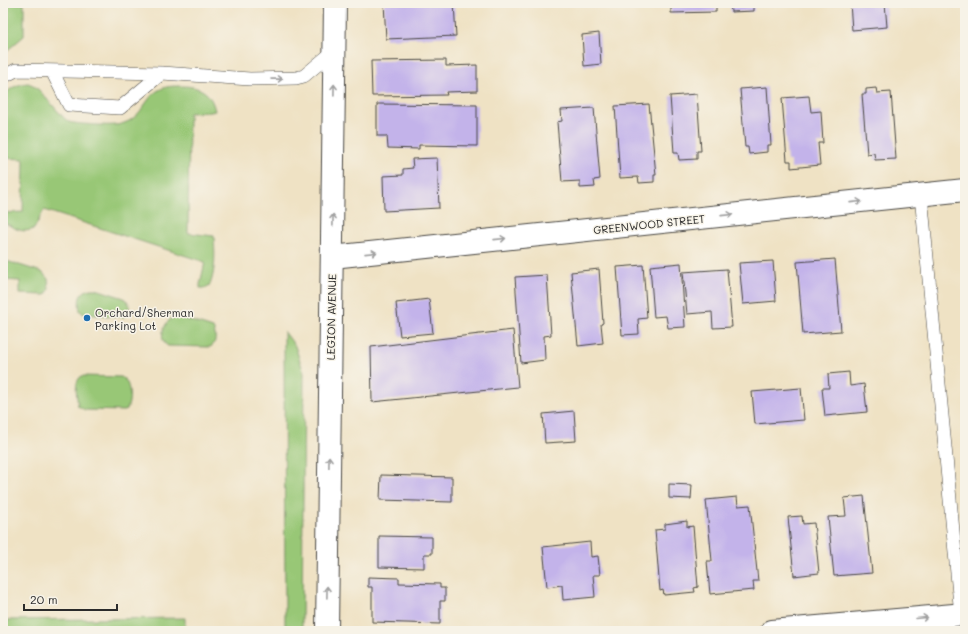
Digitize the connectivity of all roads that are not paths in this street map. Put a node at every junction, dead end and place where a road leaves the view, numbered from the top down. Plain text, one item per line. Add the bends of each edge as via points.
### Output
1 (335, 3) edge
2 (335, 50) junction
3 (52, 71) junction
4 (162, 73) junction
5 (3, 77) edge
6 (965, 190) edge
7 (921, 195) junction
8 (332, 257) junction
9 (963, 614) edge
10 (327, 631) edge
11 (772, 631) edge

1 - 2 main road, LEGION AVENUE
4 -> 2 lane via 250,79 296,78 304,76
8 -> 2 main road, LEGION AVENUE
3 - 4 lane
3 - 4 lane via 69,105 120,108
3 - 5 lane via 16,70
6 - 7 main road, GREENWOOD STREET
8 -> 7 main road, GREENWOOD STREET
7 - 9 lane
10 -> 8 main road, LEGION AVENUE
11 -> 9 main road

